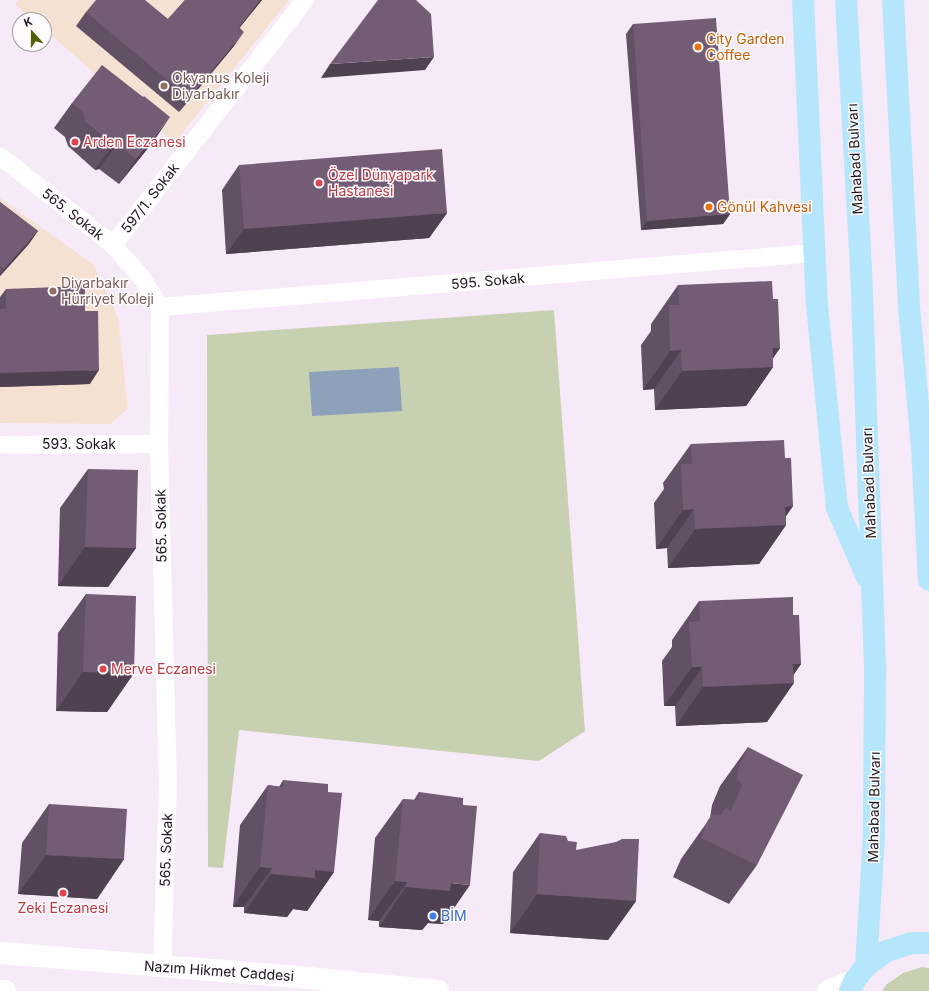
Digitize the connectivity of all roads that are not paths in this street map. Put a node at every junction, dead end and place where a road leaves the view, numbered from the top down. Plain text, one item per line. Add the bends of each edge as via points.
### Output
1 (306, 0) edge
2 (803, 0) edge
3 (846, 0) edge
4 (893, 0) edge
5 (0, 156) edge
6 (112, 245) junction
7 (815, 253) junction
8 (160, 306) junction
9 (159, 444) junction
10 (0, 445) edge
11 (929, 580) edge
12 (872, 589) junction
13 (929, 943) edge
14 (0, 953) edge
15 (162, 967) junction
16 (857, 979) edge
17 (0, 991) edge
18 (5, 991) edge
19 (438, 991) edge
20 (828, 991) edge

1 - 6 street, 597/1. Sokak
2 - 7 main road
3 - 12 main road, Mahabad Bulvarı via 861,266
4 - 11 main road via 909,300 922,447
5 - 6 street, 565. Sokak
6 - 8 street, 565. Sokak via 142,278
7 - 8 street, 595. Sokak
7 - 12 main road via 837,508
8 - 9 street, 565. Sokak
9 - 10 street, 593. Sokak
9 - 15 street, 565. Sokak via 168,781
12 - 16 main road, Mahabad Bulvarı via 875,673 874,835
13 - 16 main road via 911,943 887,951
14 - 15 main road, Nazım Hikmet Caddesi
15 - 19 main road, Nazım Hikmet Caddesi via 298,976
16 - 20 main road
17 - 18 main road

